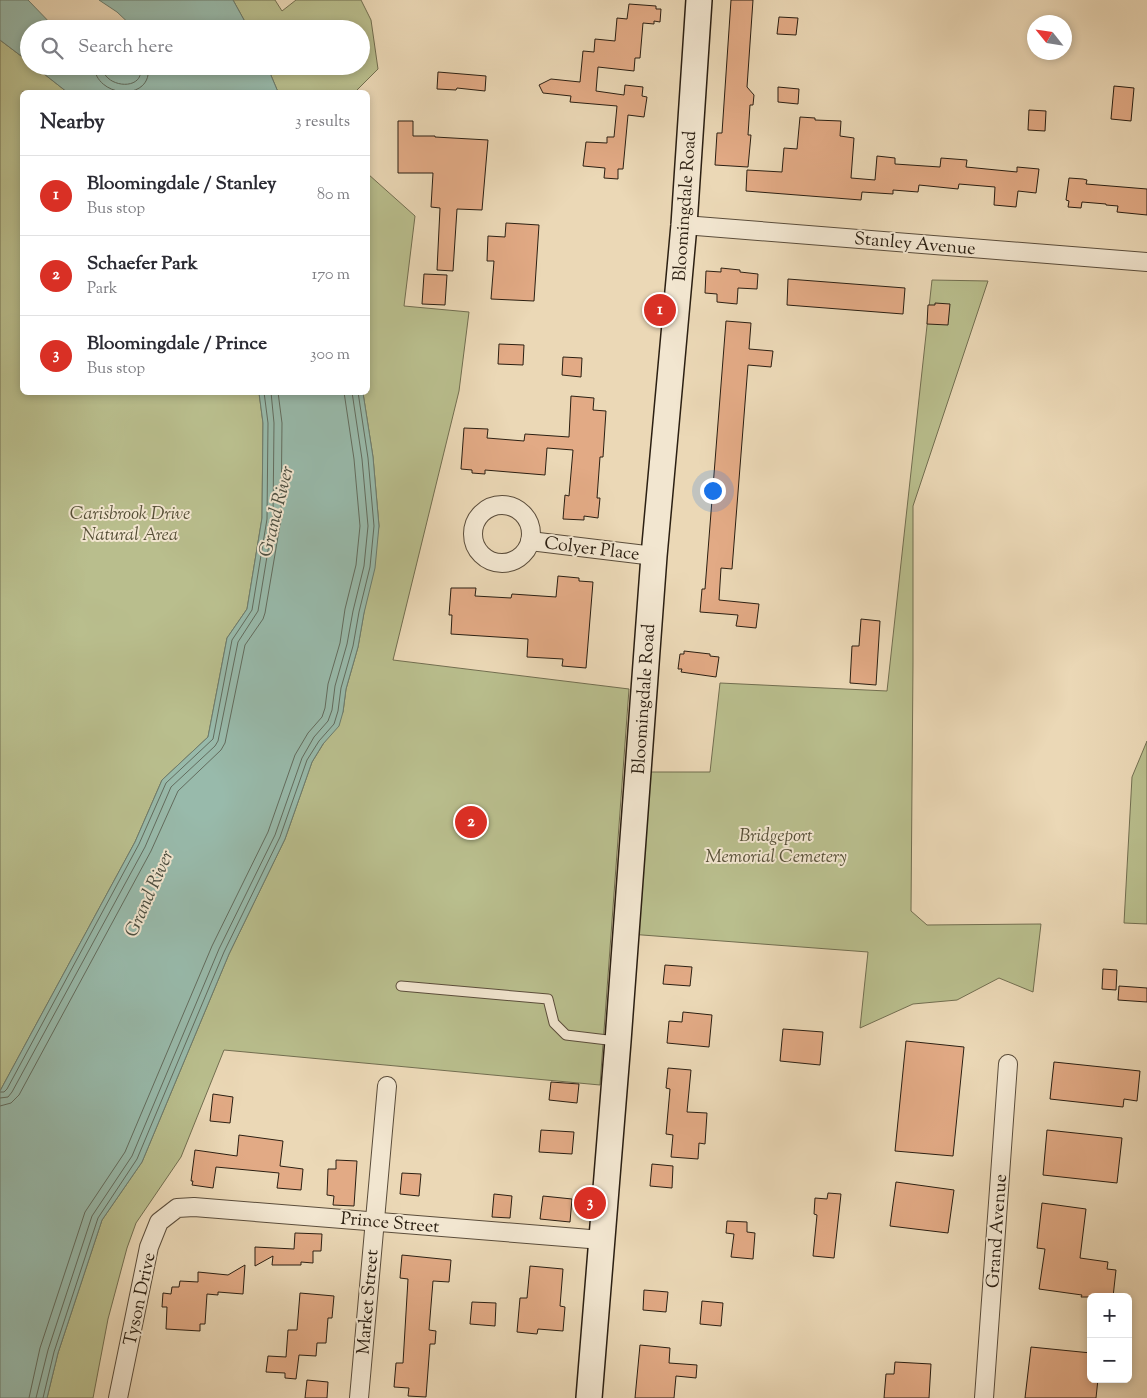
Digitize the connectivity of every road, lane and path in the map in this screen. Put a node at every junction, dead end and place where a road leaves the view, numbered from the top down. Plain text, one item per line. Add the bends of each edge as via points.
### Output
1 (699, 0) edge
2 (684, 225) junction
3 (1147, 262) edge
4 (530, 541) dead end
5 (654, 556) junction
6 (400, 986) dead end
7 (618, 1041) junction
8 (1008, 1064) dead end
9 (387, 1086) dead end
10 (177, 1208) joint
11 (374, 1221) junction
12 (602, 1240) junction
13 (118, 1398) edge
14 (359, 1398) edge
15 (589, 1398) edge
16 (984, 1398) edge

1 - 2 main road, Bloomingdale Road
2 - 3 street, Stanley Avenue
2 - 5 main road, Bloomingdale Road
4 - 5 street, Colyer Place
5 - 7 main road, Bloomingdale Road
6 - 7 lane via 548,999 554,1024 566,1035
7 - 12 main road, Bloomingdale Road
8 - 16 street, Grand Avenue
9 - 11 street, Market Street
10 - 11 street, Prince Street
10 - 13 street, Tyson Drive via 159,1222 149,1247
11 - 12 street, Prince Street
11 - 14 street, Market Street
12 - 15 main road, Bloomingdale Road

